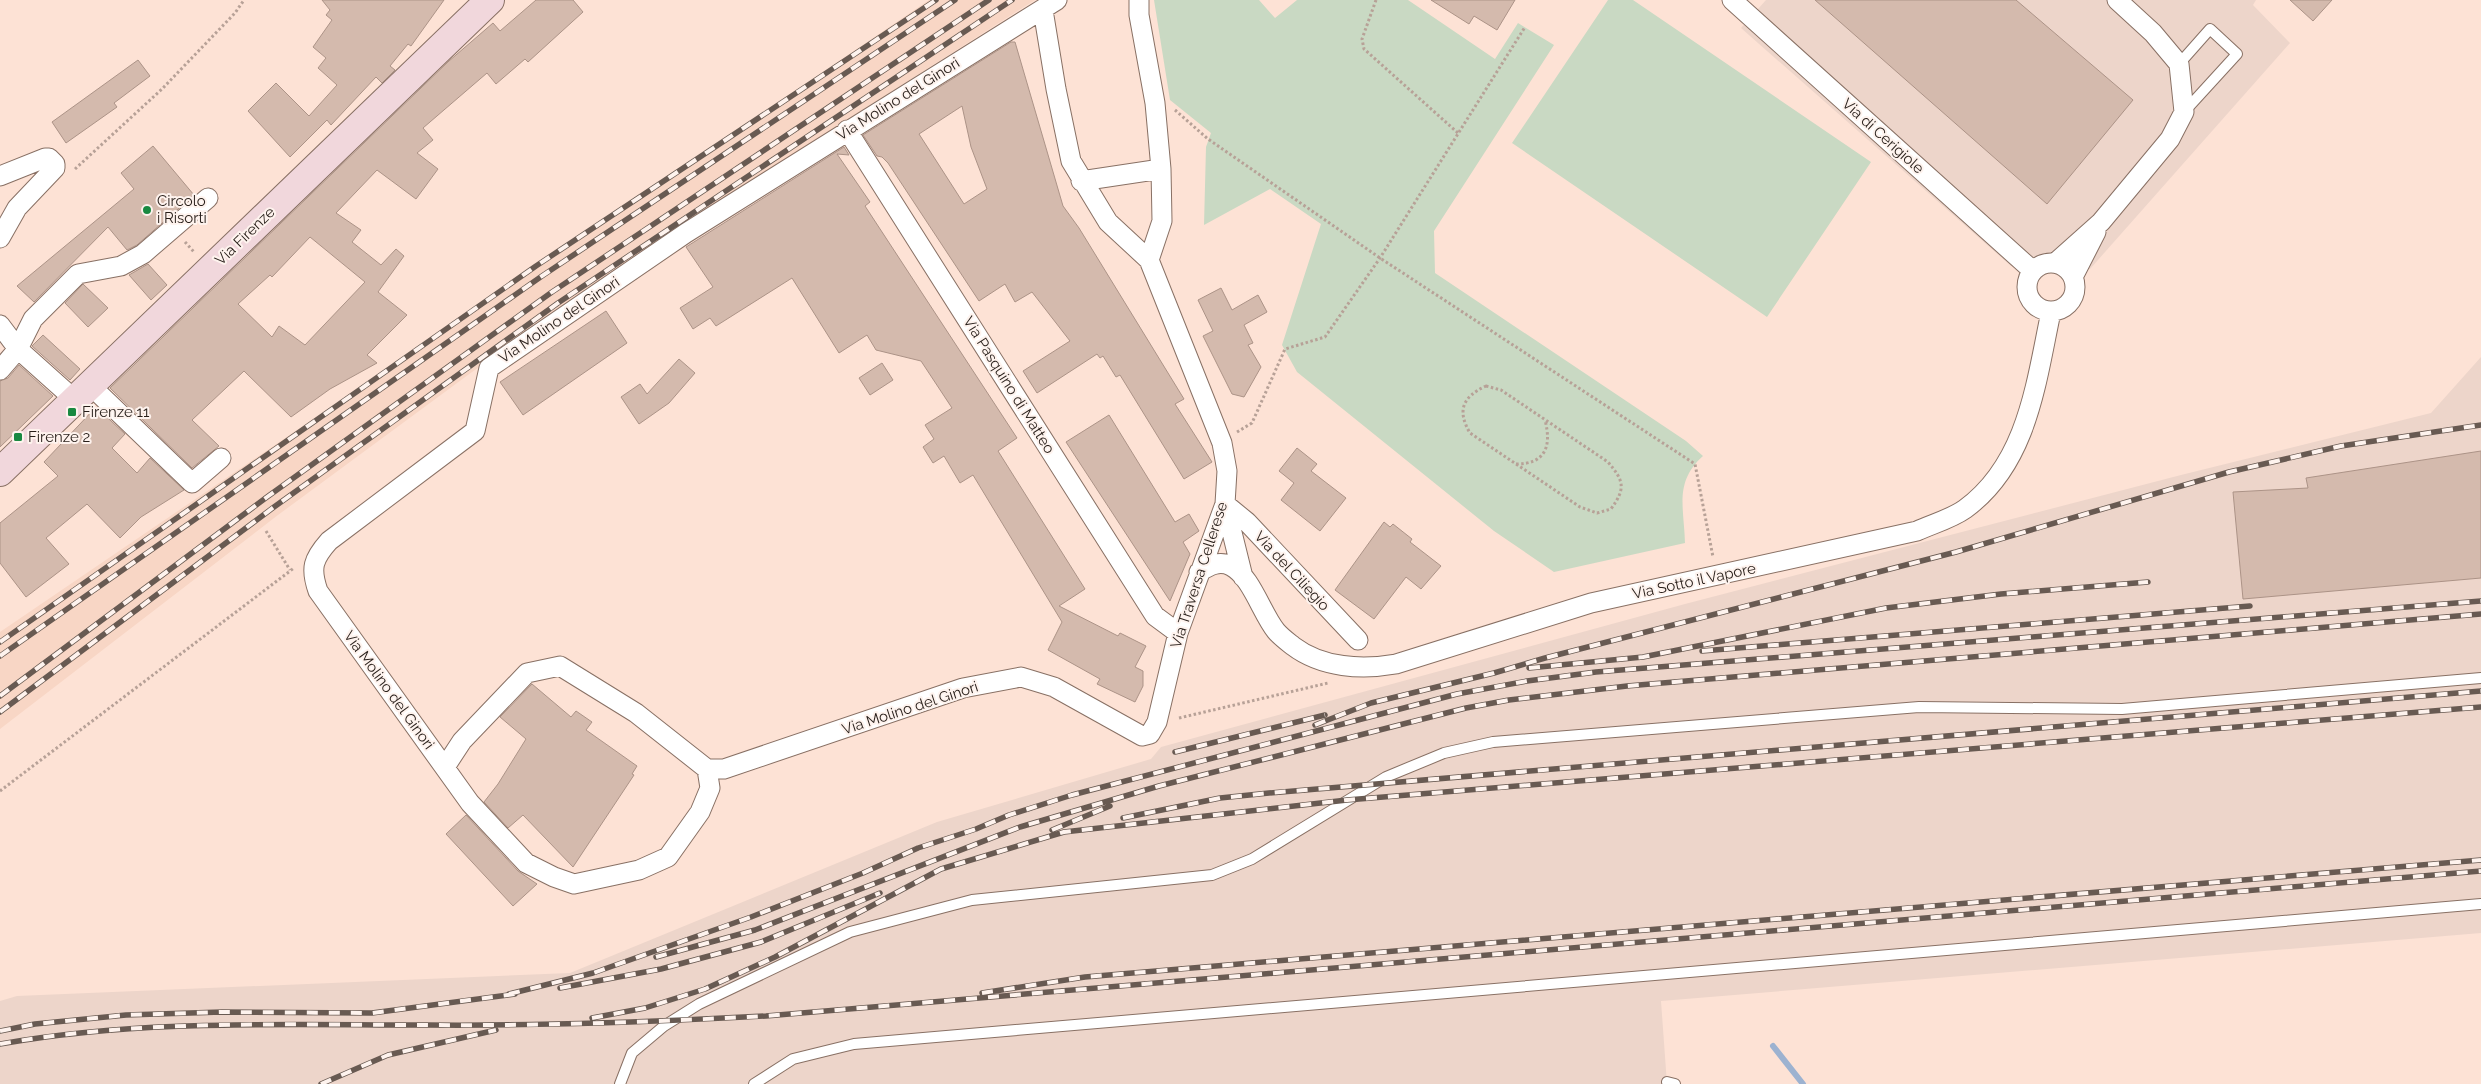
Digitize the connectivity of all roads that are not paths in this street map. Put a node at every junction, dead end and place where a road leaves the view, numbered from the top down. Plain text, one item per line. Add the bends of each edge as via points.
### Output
1 (490, 0) edge
2 (1732, 0) edge
3 (2117, 0) edge
4 (1050, 5) edge
5 (1137, 5) edge
6 (2179, 64) junction
7 (2184, 112) junction
8 (847, 130) junction
9 (1161, 169) junction
10 (0, 176) edge
11 (1081, 181) junction
12 (208, 198) dead end
13 (2101, 222) junction
14 (0, 238) edge
15 (1149, 260) junction
16 (2055, 263) junction
17 (2033, 271) junction
18 (2077, 282) junction
19 (2057, 312) junction
20 (0, 325) edge
21 (18, 349) junction
22 (0, 370) edge
23 (83, 393) junction
24 (221, 458) dead end
25 (0, 472) edge
26 (1225, 504) junction
27 (1199, 572) junction
28 (1243, 577) junction
29 (1178, 633) junction
30 (1358, 640) dead end
31 (2481, 678) edge
32 (1157, 722) joint
33 (445, 767) junction
34 (707, 769) junction
35 (2481, 904) edge
36 (620, 1084) edge
37 (754, 1084) edge

1 - 23 main road, Via Firenze
2 - 17 street, Via di Cerigiole
3 - 6 street via 2153,33
4 - 8 street, Via Molino del Ginori
4 - 11 street, Via Traversa Cellerese via 1056,90 1071,161
5 - 9 street via 1155,103
6 - 7 street
6 - 7 lane via 2210,29 2237,54
7 - 13 street via 2170,139
8 - 29 street, Via Pasquino di Matteo via 1155,616
8 - 33 street, Via Molino del Ginori via 686,233 489,368 475,432 329,541 317,555 312,574 318,591
9 - 11 street
9 - 15 street via 1162,220
10 - 14 street via 45,158 55,164 55,168 17,208
11 - 15 street, Via Traversa Cellerese via 1108,222
12 - 21 street via 143,254 121,266 78,274 33,320
13 - 16 street
13 - 18 street
15 - 26 street, Via Traversa Cellerese via 1222,443 1227,472
16 - 17 street via 2047,263
16 - 18 street via 2068,270
17 - 19 street via 2028,284 2029,297 2036,306
18 - 19 street via 2073,298
19 - 28 street, Via Sotto il Vapore via 2031,409 2017,445 1998,478 1964,510 1916,531 1591,604 1371,669 1318,659 1295,648 1277,632
20 - 21 street
21 - 22 street
21 - 23 street
23 - 24 street via 192,483
23 - 25 main road, Via Firenze
26 - 27 street, Via Traversa Cellerese
26 - 28 street, Via Sotto il Vapore
26 - 30 street, Via del Ciliegio via 1247,522
27 - 28 street, Via Sotto il Vapore via 1220,563 1231,566
27 - 29 street, Via Traversa Cellerese
29 - 32 street, Via Traversa Cellerese
31 - 36 lane via 2122,709 1918,707 1493,742 1444,753 1386,777 1252,859 1212,875 972,900 850,932 699,1004 664,1026 632,1053
32 - 34 street, Via Molino del Ginori via 1150,734 1142,736 1054,686 1021,677 962,688 724,769
33 - 34 street, Via Molino del Ginori via 462,741 527,673 560,666 636,713
33 - 34 street, Via Molino del Ginori via 470,803 526,863 574,884 639,870 668,857 700,812 710,788
35 - 37 lane via 854,1044 793,1059

